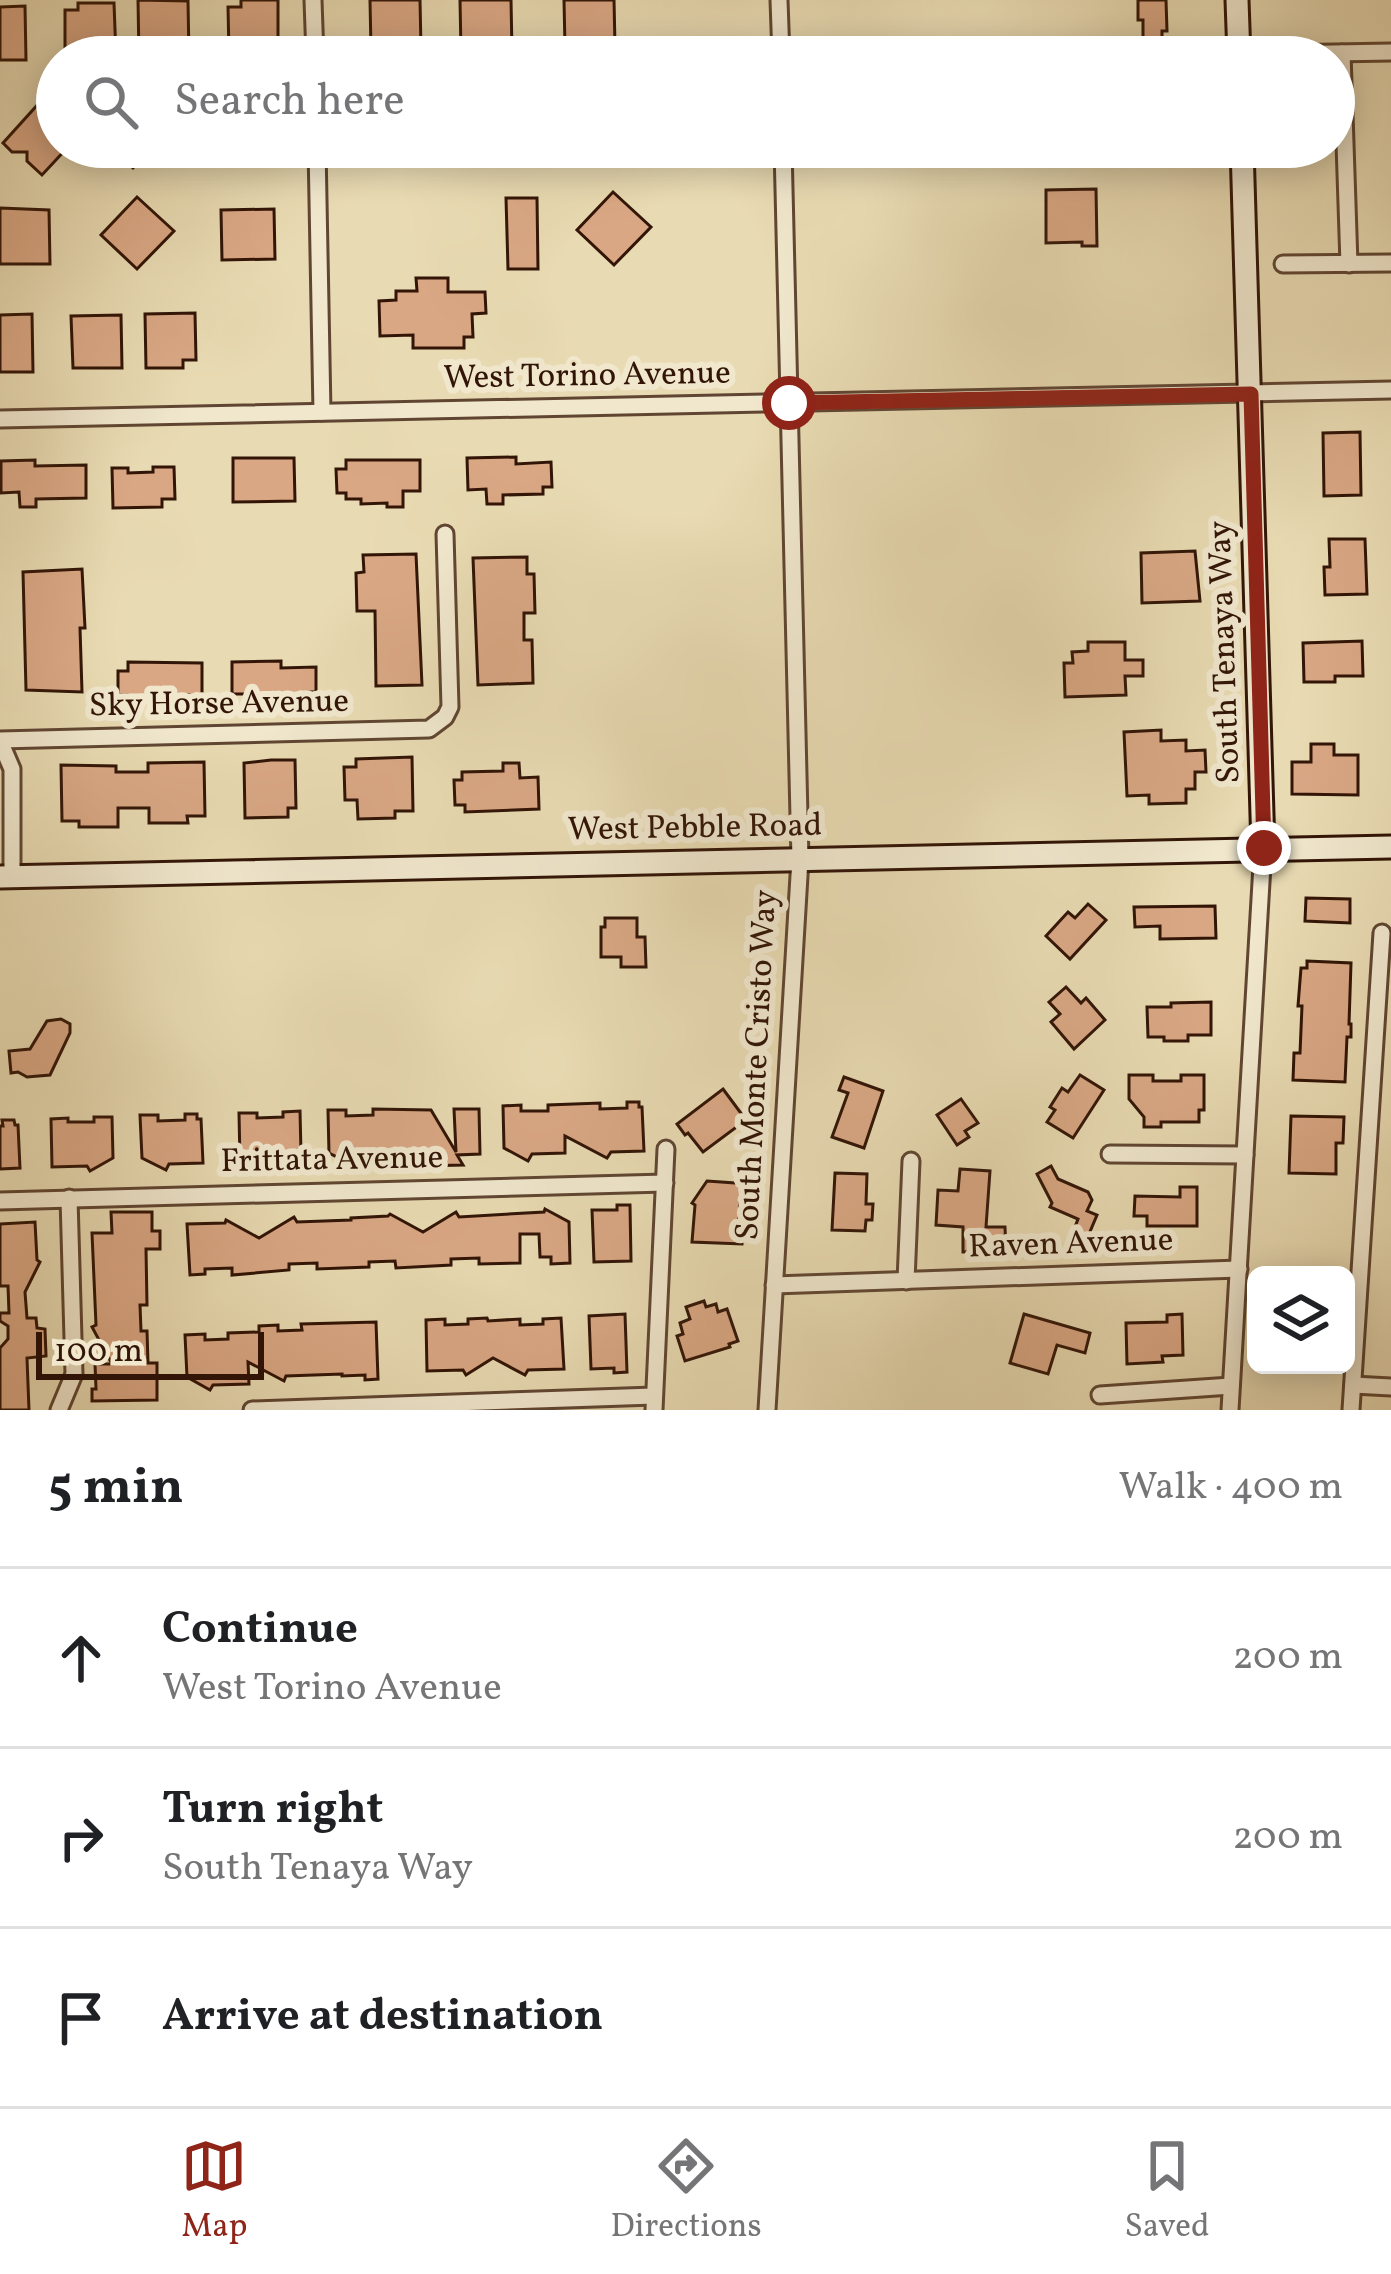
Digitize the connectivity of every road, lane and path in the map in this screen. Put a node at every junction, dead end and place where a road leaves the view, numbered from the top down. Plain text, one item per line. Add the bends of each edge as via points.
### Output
1 (313, 0) edge
2 (779, 0) edge
3 (1237, 0) edge
4 (314, 36) edge
5 (780, 36) edge
6 (1238, 36) edge
7 (1391, 52) edge
8 (1355, 53) edge
9 (316, 168) edge
10 (783, 168) edge
11 (1243, 168) edge
12 (1346, 168) edge
13 (1391, 263) edge
14 (1283, 264) dead end
15 (1349, 264) junction
16 (1391, 390) edge
17 (1251, 394) junction
18 (789, 403) junction
19 (322, 412) junction
20 (0, 418) edge
21 (445, 534) dead end
22 (0, 741) edge
23 (1391, 847) edge
24 (1264, 848) junction
25 (800, 860) junction
26 (6, 877) edge
27 (1382, 933) dead end
28 (1382, 1066) edge
29 (667, 1149) dead end
30 (1110, 1154) dead end
31 (1245, 1155) junction
32 (911, 1161) dead end
33 (665, 1183) junction
34 (69, 1198) junction
35 (0, 1201) edge
36 (1239, 1269) junction
37 (906, 1281) junction
38 (774, 1285) junction
39 (1353, 1385) junction
40 (1232, 1386) junction
41 (1391, 1387) edge
42 (1100, 1395) dead end
43 (654, 1403) edge
44 (59, 1410) edge
45 (252, 1410) edge
46 (767, 1410) edge
47 (1230, 1410) edge
48 (1351, 1410) edge

1 - 4 street
2 - 5 street
3 - 6 street
7 - 8 street
9 - 19 street
10 - 18 street, South Monte Cristo Way
11 - 17 street, South Tenaya Way
12 - 15 street
13 - 15 street
14 - 15 street
16 - 17 street, West Torino Avenue
17 - 18 street, West Torino Avenue
17 - 24 street, South Tenaya Way
18 - 19 street, West Torino Avenue
18 - 25 street, South Monte Cristo Way
19 - 20 street, West Torino Avenue
21 - 22 street, Sky Horse Avenue via 450,707 439,724
22 - 26 street via 12,769
23 - 24 street, West Pebble Road
24 - 25 street, West Pebble Road
24 - 31 street, South Tenaya Way
25 - 26 street, West Pebble Road
25 - 38 street, South Monte Cristo Way
27 - 28 street
28 - 39 street
29 - 33 street
30 - 31 street
31 - 36 street, South Tenaya Way
32 - 37 street
33 - 34 street, Frittata Avenue
33 - 43 street
34 - 35 street, Frittata Avenue
34 - 44 street via 74,1374
36 - 37 street, Raven Avenue
36 - 40 street, South Tenaya Way
37 - 38 street, Raven Avenue
38 - 46 street, South Monte Cristo Way
39 - 41 street
39 - 48 street
40 - 42 street
40 - 47 street, South Tenaya Way
43 - 45 street

